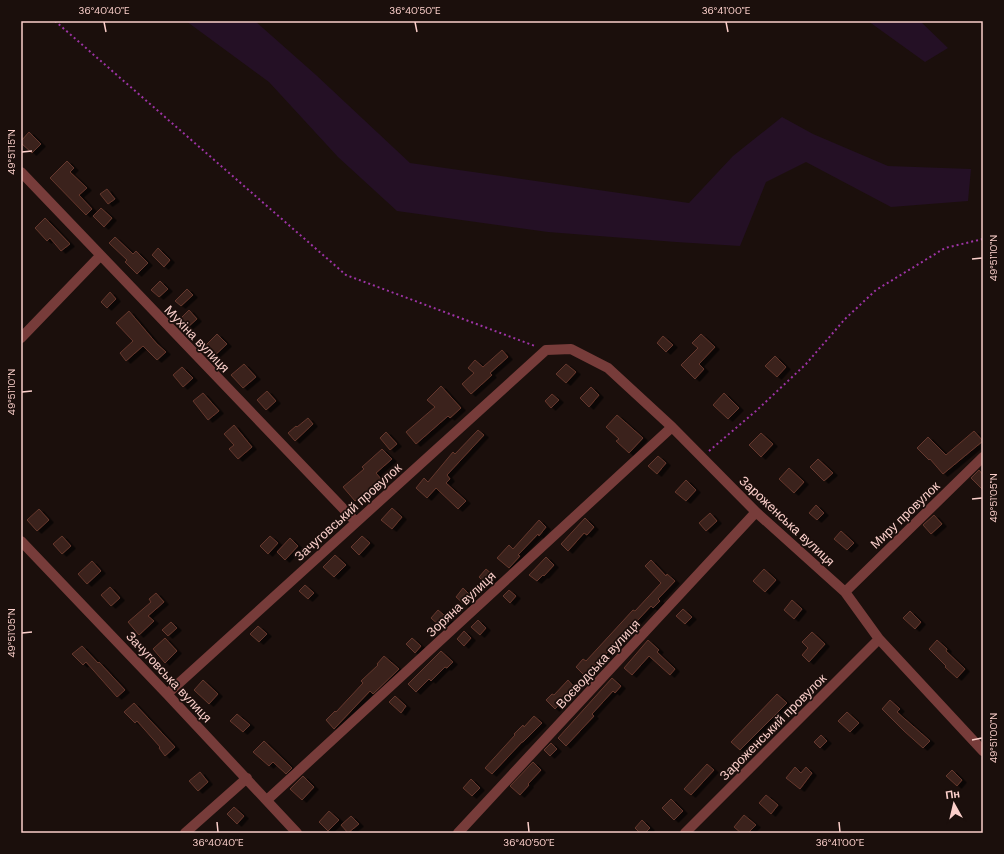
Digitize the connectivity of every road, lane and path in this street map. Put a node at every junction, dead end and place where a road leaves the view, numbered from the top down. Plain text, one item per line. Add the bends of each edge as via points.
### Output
1 (55, 21) edge
2 (21, 172) edge
3 (983, 239) edge
4 (100, 256) junction
5 (21, 338) edge
6 (546, 350) junction
7 (672, 427) junction
8 (702, 457) junction
9 (983, 457) edge
10 (756, 512) junction
11 (356, 522) junction
12 (21, 541) edge
13 (845, 592) junction
14 (879, 639) junction
15 (167, 694) junction
16 (983, 751) edge
17 (246, 778) junction
18 (267, 800) junction
19 (185, 833) edge
20 (297, 833) edge
21 (458, 833) edge
22 (685, 833) edge

1 - 6 path via 346,275
2 - 4 street, Мухіна вулиця
3 - 8 path via 945,248 876,290 845,319 806,364
4 - 5 street
4 - 11 street, Мухіна вулиця
6 - 7 street, Зароженська вулиця via 571,349 608,368
6 - 11 street, Зачуговський провулок
7 - 8 street, Зароженська вулиця
7 - 18 street, Зоряна вулиця
8 - 10 street, Зароженська вулиця
9 - 13 street, Миру провулок
10 - 13 street, Зароженська вулиця
10 - 21 street, Воєводська вулиця
11 - 15 street, Зачуговський провулок
12 - 15 street, Зачуговська вулиця
13 - 14 street, Зароженська вулиця
14 - 16 street, Зароженська вулиця
14 - 22 street, Зароженський провулок
15 - 17 street, Зачуговська вулиця
17 - 18 street, Зачуговська вулиця
17 - 19 street
18 - 20 street, Зачуговська вулиця

